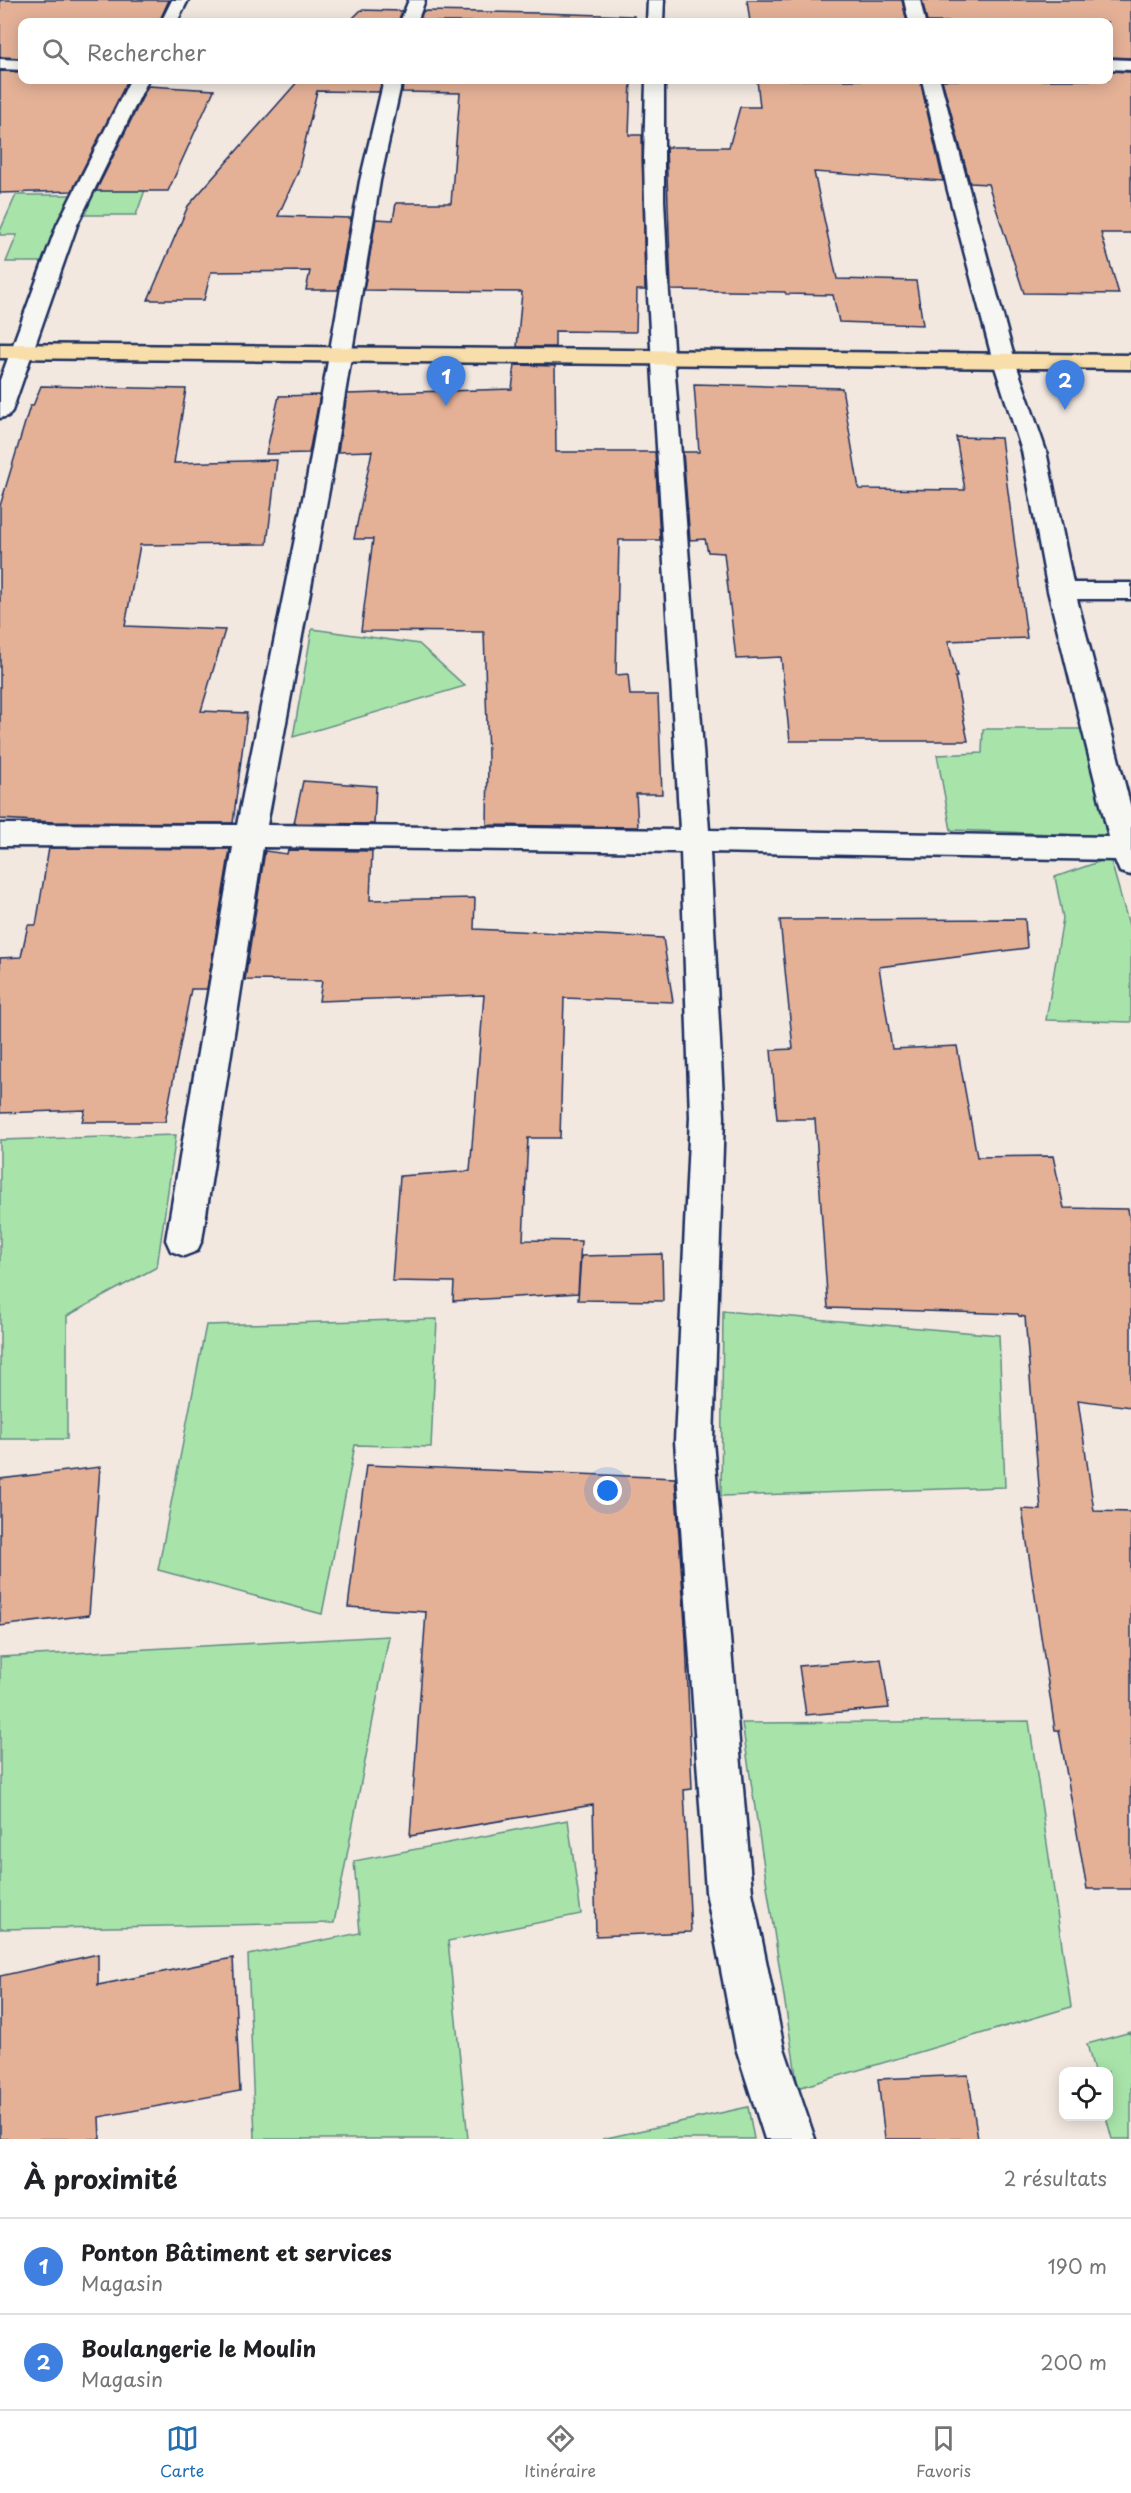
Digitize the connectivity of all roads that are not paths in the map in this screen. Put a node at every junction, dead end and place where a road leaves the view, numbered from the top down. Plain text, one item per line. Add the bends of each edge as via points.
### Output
1 (180, 0) edge
2 (417, 0) edge
3 (656, 0) edge
4 (912, 0) edge
5 (171, 18) edge
6 (411, 18) edge
7 (656, 18) edge
8 (916, 18) edge
9 (0, 64) edge
10 (1113, 64) edge
11 (1131, 64) edge
12 (18, 65) edge
13 (137, 84) edge
14 (392, 84) edge
15 (655, 84) edge
16 (932, 84) edge
17 (11, 351) edge
18 (341, 355) junction
19 (662, 357) junction
20 (1004, 361) junction
21 (1131, 362) edge
22 (0, 411) edge
23 (1061, 591) junction
24 (1131, 591) edge
25 (0, 835) edge
26 (250, 835) junction
27 (695, 842) junction
28 (1130, 854) edge
29 (184, 1240) dead end
30 (790, 2139) edge

1 - 5 street
2 - 6 street
3 - 7 street
4 - 8 street
9 - 12 street
10 - 11 street
13 - 17 street via 67,225
14 - 18 street via 370,181
15 - 19 street via 652,165
16 - 20 street
17 - 18 highway
17 - 22 street
18 - 19 highway
18 - 26 street
19 - 20 highway
19 - 27 street
20 - 21 highway
20 - 23 street via 1034,451
23 - 24 street
23 - 28 street
25 - 26 street
26 - 27 street
26 - 29 street
27 - 28 street
27 - 30 street via 707,1117 694,1442 729,1892 760,2048

